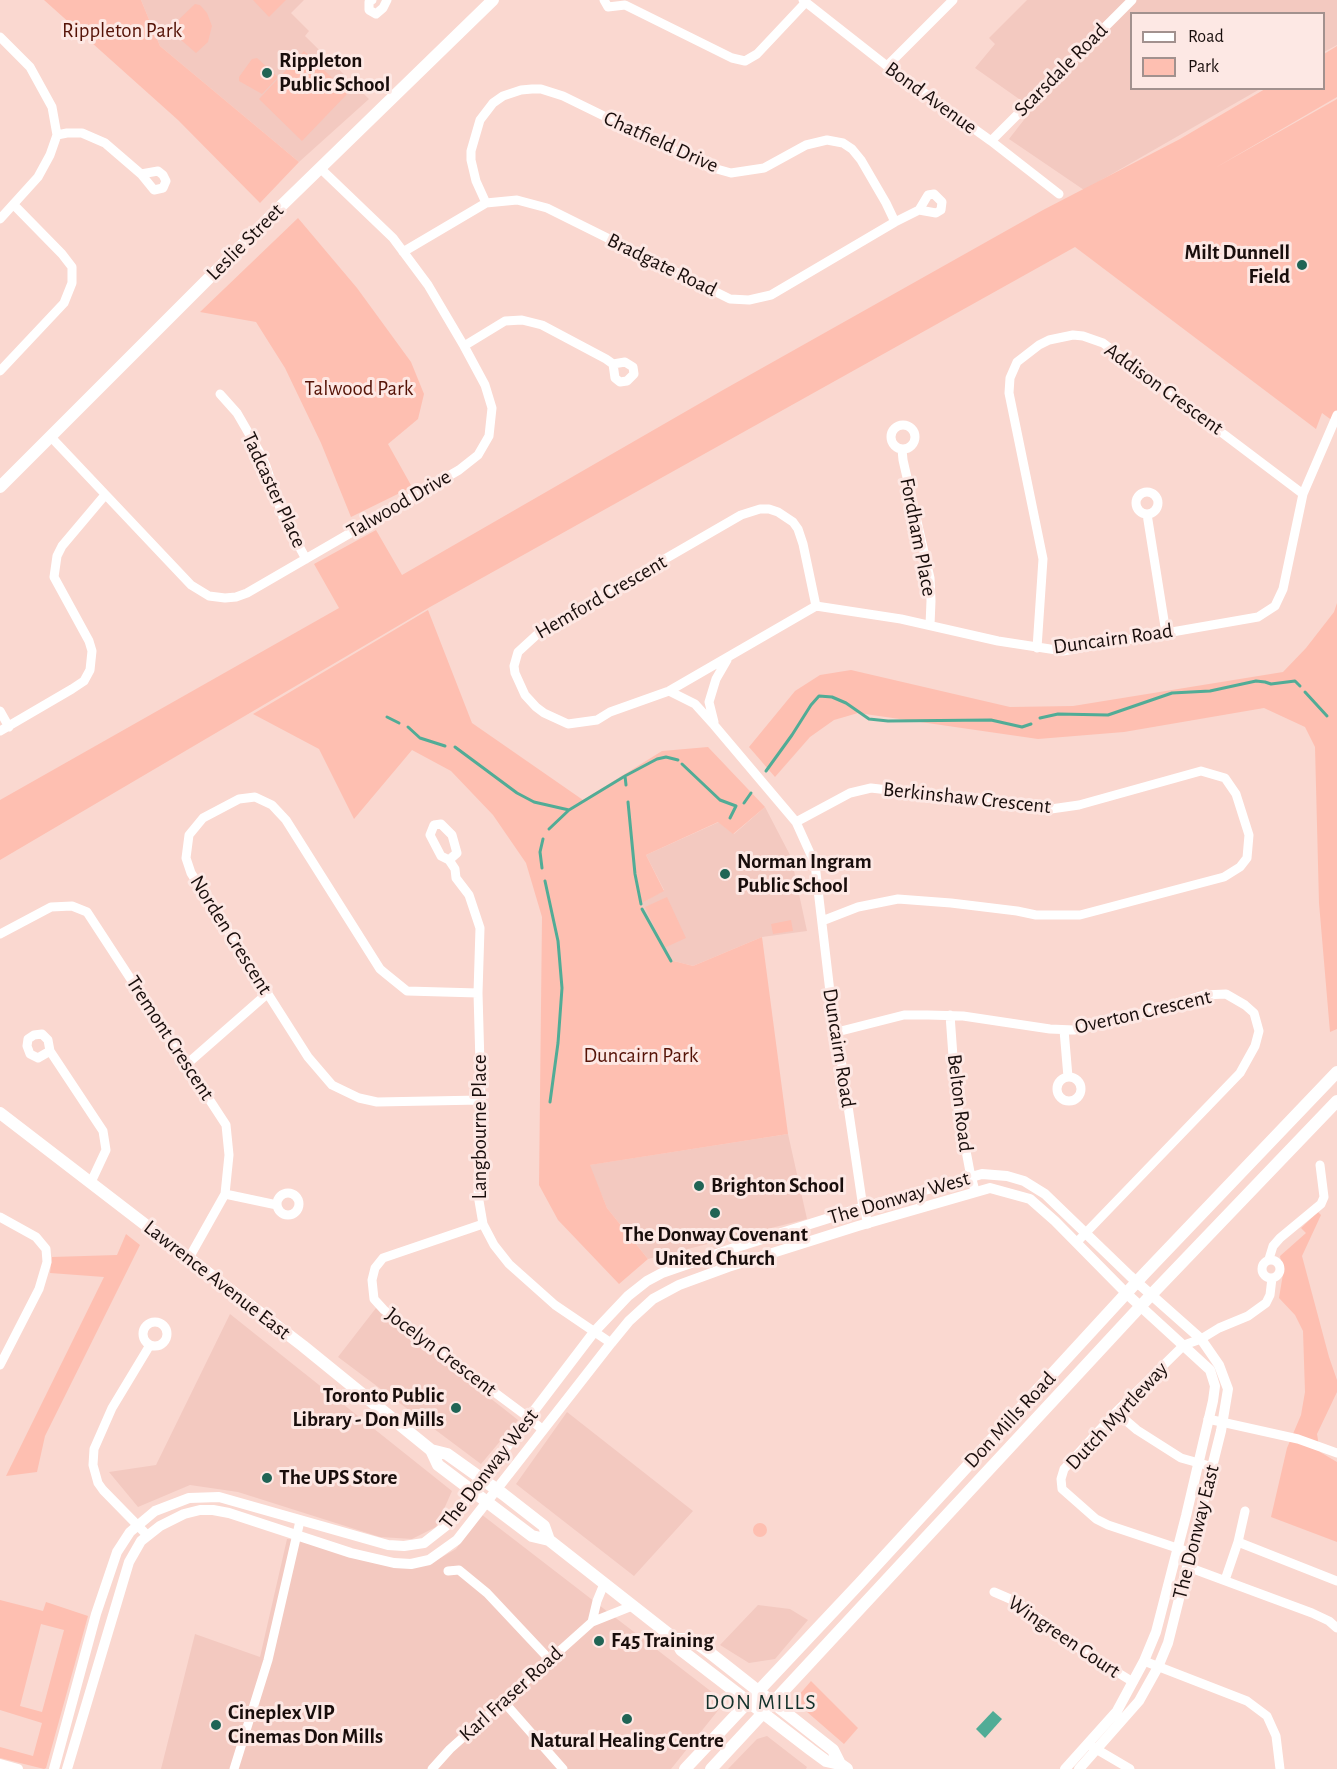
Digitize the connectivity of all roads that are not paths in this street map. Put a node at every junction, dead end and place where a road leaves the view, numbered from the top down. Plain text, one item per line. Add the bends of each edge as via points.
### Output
1 (372, 0) edge
2 (387, 0) edge
3 (493, 0) edge
4 (604, 0) edge
5 (953, 0) edge
6 (1132, 0) edge
7 (804, 1) edge
8 (625, 3) edge
9 (0, 37) edge
10 (886, 66) junction
11 (57, 135) junction
12 (991, 141) junction
13 (320, 168) junction
14 (141, 174) dead end
15 (1059, 194) dead end
16 (486, 203) junction
17 (14, 206) junction
18 (919, 210) dead end
19 (0, 219) edge
20 (895, 222) junction
21 (403, 252) junction
22 (464, 346) junction
23 (613, 364) dead end
24 (0, 371) edge
25 (220, 394) dead end
26 (1337, 415) edge
27 (50, 436) junction
28 (902, 449) dead end
29 (0, 487) edge
30 (1304, 494) junction
31 (105, 495) junction
32 (1148, 514) dead end
33 (306, 559) junction
34 (816, 606) junction
35 (930, 625) junction
36 (1166, 633) junction
37 (1037, 648) junction
38 (728, 659) junction
39 (669, 691) junction
40 (0, 711) edge
41 (714, 724) junction
42 (4, 729) edge
43 (796, 822) junction
44 (449, 860) dead end
45 (822, 921) junction
46 (0, 934) edge
47 (268, 993) junction
48 (478, 993) junction
49 (950, 1015) junction
50 (1064, 1030) junction
51 (837, 1032) junction
52 (50, 1051) dead end
53 (187, 1064) junction
54 (1337, 1072) edge
55 (1068, 1077) dead end
56 (481, 1100) junction
57 (1337, 1101) edge
58 (0, 1113) edge
59 (1320, 1165) dead end
60 (971, 1176) junction
61 (91, 1182) junction
62 (975, 1191) junction
63 (225, 1194) junction
64 (277, 1205) dead end
65 (864, 1207) junction
66 (0, 1217) edge
67 (483, 1224) junction
68 (868, 1224) junction
69 (1081, 1238) junction
70 (189, 1258) junction
71 (681, 1266) junction
72 (687, 1282) junction
73 (1137, 1282) junction
74 (1127, 1293) junction
75 (1151, 1295) junction
76 (1141, 1306) junction
77 (594, 1332) junction
78 (1201, 1339) junction
79 (610, 1343) junction
80 (150, 1345) dead end
81 (1184, 1345) junction
82 (0, 1365) edge
83 (1116, 1412) junction
84 (529, 1419) junction
85 (1208, 1419) junction
86 (1223, 1422) junction
87 (543, 1430) junction
88 (431, 1450) junction
89 (1337, 1453) edge
90 (1198, 1464) junction
91 (1212, 1467) junction
92 (482, 1478) junction
93 (495, 1489) junction
94 (472, 1491) junction
95 (486, 1501) junction
96 (176, 1502) junction
97 (1245, 1511) dead end
98 (184, 1514) junction
99 (300, 1521) junction
100 (137, 1525) junction
101 (296, 1534) junction
102 (147, 1535) junction
103 (355, 1537) junction
104 (549, 1540) junction
105 (1238, 1542) junction
106 (1178, 1550) junction
107 (351, 1553) junction
108 (1192, 1553) junction
109 (1188, 1567) junction
110 (448, 1571) dead end
111 (1226, 1580) junction
112 (1337, 1581) edge
113 (604, 1584) junction
114 (994, 1592) dead end
115 (632, 1606) junction
116 (96, 1614) junction
117 (112, 1618) junction
118 (592, 1622) junction
119 (1336, 1625) edge
120 (675, 1639) junction
121 (549, 1659) junction
122 (1144, 1661) junction
123 (1158, 1667) junction
124 (1133, 1682) junction
125 (758, 1690) junction
126 (748, 1701) junction
127 (504, 1702) junction
128 (773, 1702) junction
129 (764, 1713) junction
130 (1093, 1747) junction
131 (0, 1764) edge
132 (843, 1767) edge
133 (18, 1769) edge
134 (54, 1769) edge
135 (67, 1769) edge
136 (234, 1769) edge
137 (432, 1769) edge
138 (563, 1769) edge
139 (685, 1769) edge
140 (711, 1769) edge
141 (1065, 1769) edge
142 (1079, 1769) edge
143 (1130, 1769) edge
144 (1280, 1769) edge

1 - 2 street via 369,10 376,14
3 - 13 main road, Leslie Street
4 - 8 street via 608,7
5 - 10 street
6 - 12 street, Scarsdale Road
7 - 8 street via 757,54 745,61
7 - 10 street, Bond Avenue
9 - 11 street via 30,67 52,106
10 - 12 street, Bond Avenue
11 - 14 street via 82,133 105,143
11 - 17 street via 38,177
12 - 15 street, Bond Avenue
13 - 21 street, Talwood Drive
13 - 27 main road, Leslie Street
16 - 20 street, Bradgate Road via 505,200 547,208 730,299 749,300 771,295
16 - 20 street, Chatfield Drive via 471,160 480,120 503,96 532,89 563,96 706,166 731,173 764,168 806,145 827,140 843,143 861,160
16 - 21 street, Bradgate Road
17 - 19 street
17 - 24 street via 72,267 72,283 64,303
18 - 20 street, Bradgate Road
21 - 22 street, Talwood Drive via 428,285
22 - 23 street via 505,321 522,320 542,326
22 - 33 street, Talwood Drive via 485,385 492,408 489,436 478,455 459,470
25 - 33 street, Tadcaster Place via 237,413 259,451 283,517
26 - 30 street, Duncairn Road
27 - 29 main road, Leslie Street
27 - 31 street, Talwood Drive
28 - 35 street, Fordham Place via 930,578
30 - 36 street, Duncairn Road via 1290,564 1275,606 1258,617
30 - 37 street, Addison Crescent via 1103,343 1073,335 1039,345 1017,362 1009,393 1043,559
31 - 33 street, Talwood Drive via 191,585 209,596 236,597
31 - 42 street via 62,546 54,577 89,641 90,670 84,681
32 - 36 street
34 - 35 street, Duncairn Road
34 - 38 street
34 - 39 street, Hemford Crescent via 798,529 778,512 760,509 741,515 542,630 524,644 514,666 525,695 544,713 568,724 597,720
35 - 37 street, Duncairn Road
36 - 37 street, Duncairn Road via 1063,651
38 - 39 street
38 - 41 street via 709,702
39 - 41 street, Duncairn Road via 695,704
40 - 42 street
41 - 43 street, Duncairn Road
43 - 45 street, Duncairn Road via 815,864
43 - 45 street, Berkinshaw Crescent via 850,793 871,788 1058,808 1201,771 1226,778 1236,794 1249,835 1247,858 1224,877 1080,915 1036,915 898,899 866,905
44 - 48 street, Langbourne Place via 469,895 480,928
45 - 51 street, Duncairn Road
46 - 53 street, Tremont Crescent via 51,906 72,906 87,912
47 - 48 street, Norden Crescent via 191,873 186,858 189,835 203,818 249,796 272,805 286,820 380,969 406,991
47 - 53 street
47 - 56 street, Norden Crescent via 308,1058 339,1090 389,1104
48 - 56 street, Langbourne Place
49 - 50 street, Overton Crescent
49 - 51 street, Overton Crescent via 904,1015
49 - 60 street, Belton Road via 957,1098
50 - 55 street
50 - 69 street, Overton Crescent via 1116,1021 1204,995 1226,994 1254,1013 1259,1031 1256,1046 1240,1072
51 - 65 street, Duncairn Road
52 - 61 street via 103,1131 106,1150
53 - 63 street, Tremont Crescent via 226,1125 229,1155
54 - 73 main road, Don Mills Road
56 - 67 street, Langbourne Place via 478,1195
57 - 75 main road, Don Mills Road
58 - 61 main road, Lawrence Avenue East
59 - 78 street via 1324,1197 1273,1246 1269,1259 1280,1267 1278,1275 1272,1278 1266,1303 1258,1311
60 - 62 street, Belton Road
60 - 65 street, The Donway West
60 - 69 street, The Donway West via 1024,1180 1045,1194
61 - 70 main road, Lawrence Avenue East
62 - 68 street, The Donway West
62 - 69 street, The Donway West via 990,1188 1030,1199
63 - 64 street
63 - 70 street, Tremont Crescent
65 - 68 street, Duncairn Road
65 - 71 street, The Donway West
66 - 82 street via 36,1237 46,1249 47,1262 39,1289
67 - 77 street, Langbourne Place via 509,1264 555,1305
67 - 84 street, Jocelyn Crescent via 383,1258 372,1280 374,1299
68 - 72 street, The Donway West
69 - 73 street, The Donway West
69 - 74 street, The Donway West
70 - 88 main road, Lawrence Avenue East
71 - 72 street
71 - 77 street, The Donway West via 641,1284
72 - 79 street, The Donway West via 646,1304
73 - 74 main road, Don Mills Road
73 - 75 street, The Donway West
74 - 76 street, The Donway West
74 - 125 main road, Don Mills Road
75 - 76 main road, Don Mills Road
75 - 78 street, The Donway East
76 - 81 street, The Donway East
76 - 128 main road, Don Mills Road
77 - 79 street, Langbourne Place
77 - 84 street, The Donway West
78 - 81 street
78 - 86 street, The Donway East via 1219,1365 1228,1389
79 - 87 street, The Donway West
80 - 100 street via 112,1408 94,1449 98,1483
81 - 83 street, Dutch Myrtleway
81 - 85 street, The Donway East via 1210,1370 1215,1386
83 - 90 street via 1156,1444
83 - 106 street, Dutch Myrtleway via 1064,1469 1062,1489 1096,1519
84 - 87 street, Jocelyn Crescent
84 - 92 street, The Donway West
85 - 86 street
85 - 90 street, The Donway East
86 - 89 street via 1287,1436
86 - 91 street, The Donway East
87 - 93 street, The Donway West
88 - 92 main road, Lawrence Avenue East via 447,1454
88 - 94 main road, Lawrence Avenue East via 438,1465
90 - 91 street
90 - 106 street, The Donway East
91 - 108 street, The Donway East
92 - 93 main road, Lawrence Avenue East
92 - 94 street, The Donway West
93 - 95 street, The Donway West
93 - 104 main road, Lawrence Avenue East via 544,1526
94 - 95 main road, Lawrence Avenue East
94 - 103 street, The Donway West via 446,1527 424,1543 399,1546
95 - 104 main road, Lawrence Avenue East via 532,1536
95 - 107 street, The Donway West via 457,1540 429,1560 400,1564
96 - 98 street
96 - 99 street, The Donway West via 200,1496 219,1497
96 - 100 street, The Donway West
97 - 105 street
98 - 101 street, The Donway West via 221,1511
98 - 102 street, The Donway West
99 - 101 street
99 - 103 street, The Donway West
100 - 102 street
100 - 116 street, The Donway West via 120,1545
101 - 107 street, The Donway West
101 - 136 street via 268,1660
102 - 117 street, The Donway West via 129,1562
103 - 107 street
104 - 113 main road, Lawrence Avenue East
105 - 111 street
105 - 112 street
106 - 108 street, Dutch Myrtleway
106 - 122 street, The Donway East
108 - 109 street, The Donway East
109 - 111 street
109 - 123 street, The Donway East
110 - 121 street via 459,1570 487,1593
111 - 119 street
113 - 115 main road, Lawrence Avenue East
113 - 118 street
114 - 124 street, Wingreen Court via 1017,1602 1077,1648
115 - 118 street, Karl Fraser Road
115 - 120 main road, Lawrence Avenue East
116 - 117 street
116 - 134 street, The Donway West
117 - 135 street, The Donway West
118 - 121 street, Karl Fraser Road
120 - 125 main road, Lawrence Avenue East via 691,1639
120 - 126 main road, Lawrence Avenue East via 681,1650
121 - 127 street, Karl Fraser Road
122 - 123 street
122 - 124 street, The Donway East
123 - 130 street, The Donway East via 1139,1701
123 - 144 street via 1247,1701 1267,1716 1276,1736
124 - 130 street, The Donway East
125 - 126 main road, Don Mills Road
125 - 128 main road, Lawrence Avenue East
126 - 129 main road, Lawrence Avenue East
126 - 139 main road, Don Mills Road
127 - 137 street, Karl Fraser Road
127 - 138 street
128 - 129 main road, Don Mills Road
128 - 132 main road, Lawrence Avenue East via 833,1749
129 - 132 main road, Lawrence Avenue East via 826,1761
129 - 140 main road, Don Mills Road
130 - 141 street, The Donway East
130 - 142 street, The Donway East
130 - 143 street
131 - 133 street

